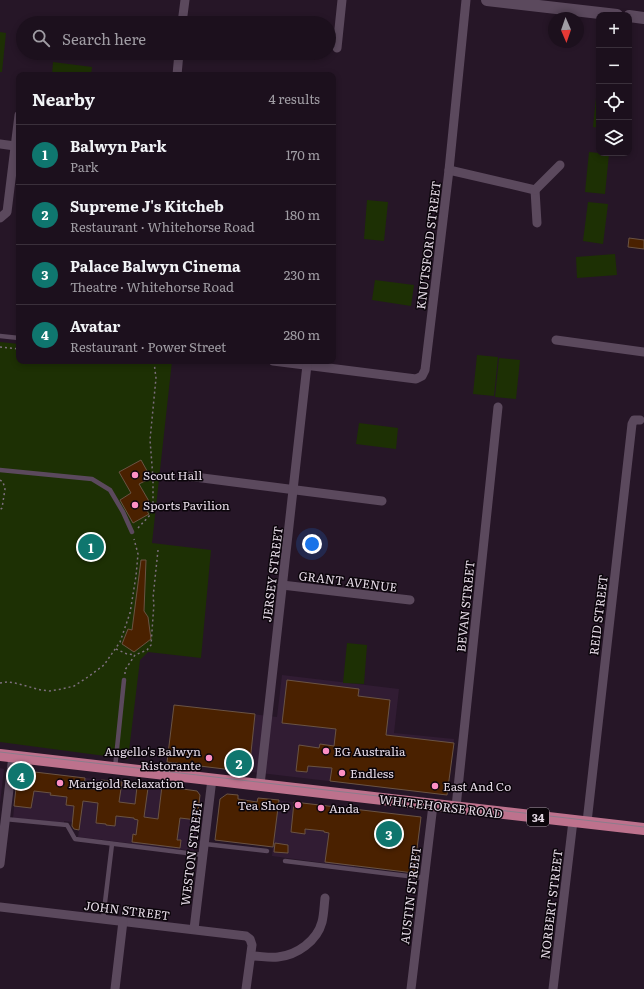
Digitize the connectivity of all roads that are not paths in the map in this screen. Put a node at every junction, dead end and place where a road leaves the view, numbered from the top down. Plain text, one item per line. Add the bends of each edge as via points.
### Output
1 (185, 0) edge
2 (342, 0) edge
3 (466, 0) edge
4 (487, 0) edge
5 (596, 13) edge
6 (183, 16) edge
7 (632, 16) edge
8 (644, 18) edge
9 (337, 48) dead end
10 (179, 60) edge
11 (177, 72) edge
12 (16, 138) edge
13 (0, 144) edge
14 (15, 146) junction
15 (560, 165) dead end
16 (449, 170) junction
17 (535, 190) junction
18 (0, 218) edge
19 (537, 223) dead end
20 (0, 336) edge
21 (16, 338) edge
22 (556, 340) dead end
23 (644, 352) edge
24 (299, 364) edge
25 (308, 365) junction
26 (498, 407) dead end
27 (642, 420) edge
28 (0, 470) edge
29 (187, 476) road end
30 (294, 489) junction
31 (382, 501) dead end
32 (132, 532) road end
33 (282, 585) junction
34 (410, 600) dead end
35 (124, 680) road end
36 (0, 755) edge
37 (13, 756) junction
38 (115, 768) junction
39 (212, 779) junction
40 (260, 785) junction
41 (433, 805) junction
42 (456, 807) junction
43 (573, 821) junction
44 (587, 822) junction
45 (3, 824) edge
46 (644, 829) edge
47 (112, 844) junction
48 (205, 844) junction
49 (267, 851) dead end
50 (203, 855) junction
51 (285, 861) dead end
52 (0, 864) edge
53 (424, 878) junction
54 (325, 898) dead end
55 (0, 907) edge
56 (103, 919) junction
57 (123, 921) junction
58 (194, 929) junction
59 (251, 956) junction
60 (115, 989) edge
61 (246, 989) edge
62 (411, 989) edge
63 (553, 989) edge

1 - 6 street
2 - 9 street
3 - 16 street, KNUTSFORD STREET
4 - 5 main road
7 - 8 main road
10 - 11 street
12 - 14 street
13 - 14 street
14 - 18 street via 7,212
15 - 17 street
16 - 17 street
16 - 25 street, KNUTSFORD STREET via 425,370 422,376 416,379
17 - 19 street
20 - 21 lane
22 - 23 street
24 - 25 street
25 - 30 street, JERSEY STREET
26 - 42 street, BEVAN STREET
27 - 44 street, REID STREET via 634,420 632,424
28 - 32 lane via 92,479 110,490
29 - 30 street
30 - 31 street
30 - 33 street, JERSEY STREET
33 - 34 street, GRANT AVENUE
33 - 40 street, JERSEY STREET
35 - 38 lane
36 - 37 main road, WHITEHORSE ROAD / 34
37 - 38 main road, WHITEHORSE ROAD / 34
37 - 45 street
38 - 39 main road, WHITEHORSE ROAD / 34
39 - 40 main road, WHITEHORSE ROAD / 34
39 - 48 street, WESTON STREET
40 - 41 main road, WHITEHORSE ROAD / 34
41 - 42 main road, WHITEHORSE ROAD / 34
41 - 53 street, AUSTIN STREET
42 - 43 main road, WHITEHORSE ROAD / 34
43 - 44 main road, WHITEHORSE ROAD / 34
43 - 63 street, NORBERT STREET
44 - 46 main road, WHITEHORSE ROAD / 34
45 - 47 lane via 67,825 75,839
45 - 52 street
47 - 50 lane
47 - 56 lane
48 - 49 lane
48 - 50 street, WESTON STREET
50 - 58 street, WESTON STREET
51 - 53 lane
53 - 62 street, AUSTIN STREET
54 - 59 street via 322,922 308,943 296,952 282,957
55 - 56 street, JOHN STREET
56 - 57 street, JOHN STREET
57 - 58 street, JOHN STREET
57 - 60 street
58 - 59 street, JOHN STREET via 248,936 252,945
59 - 61 street

